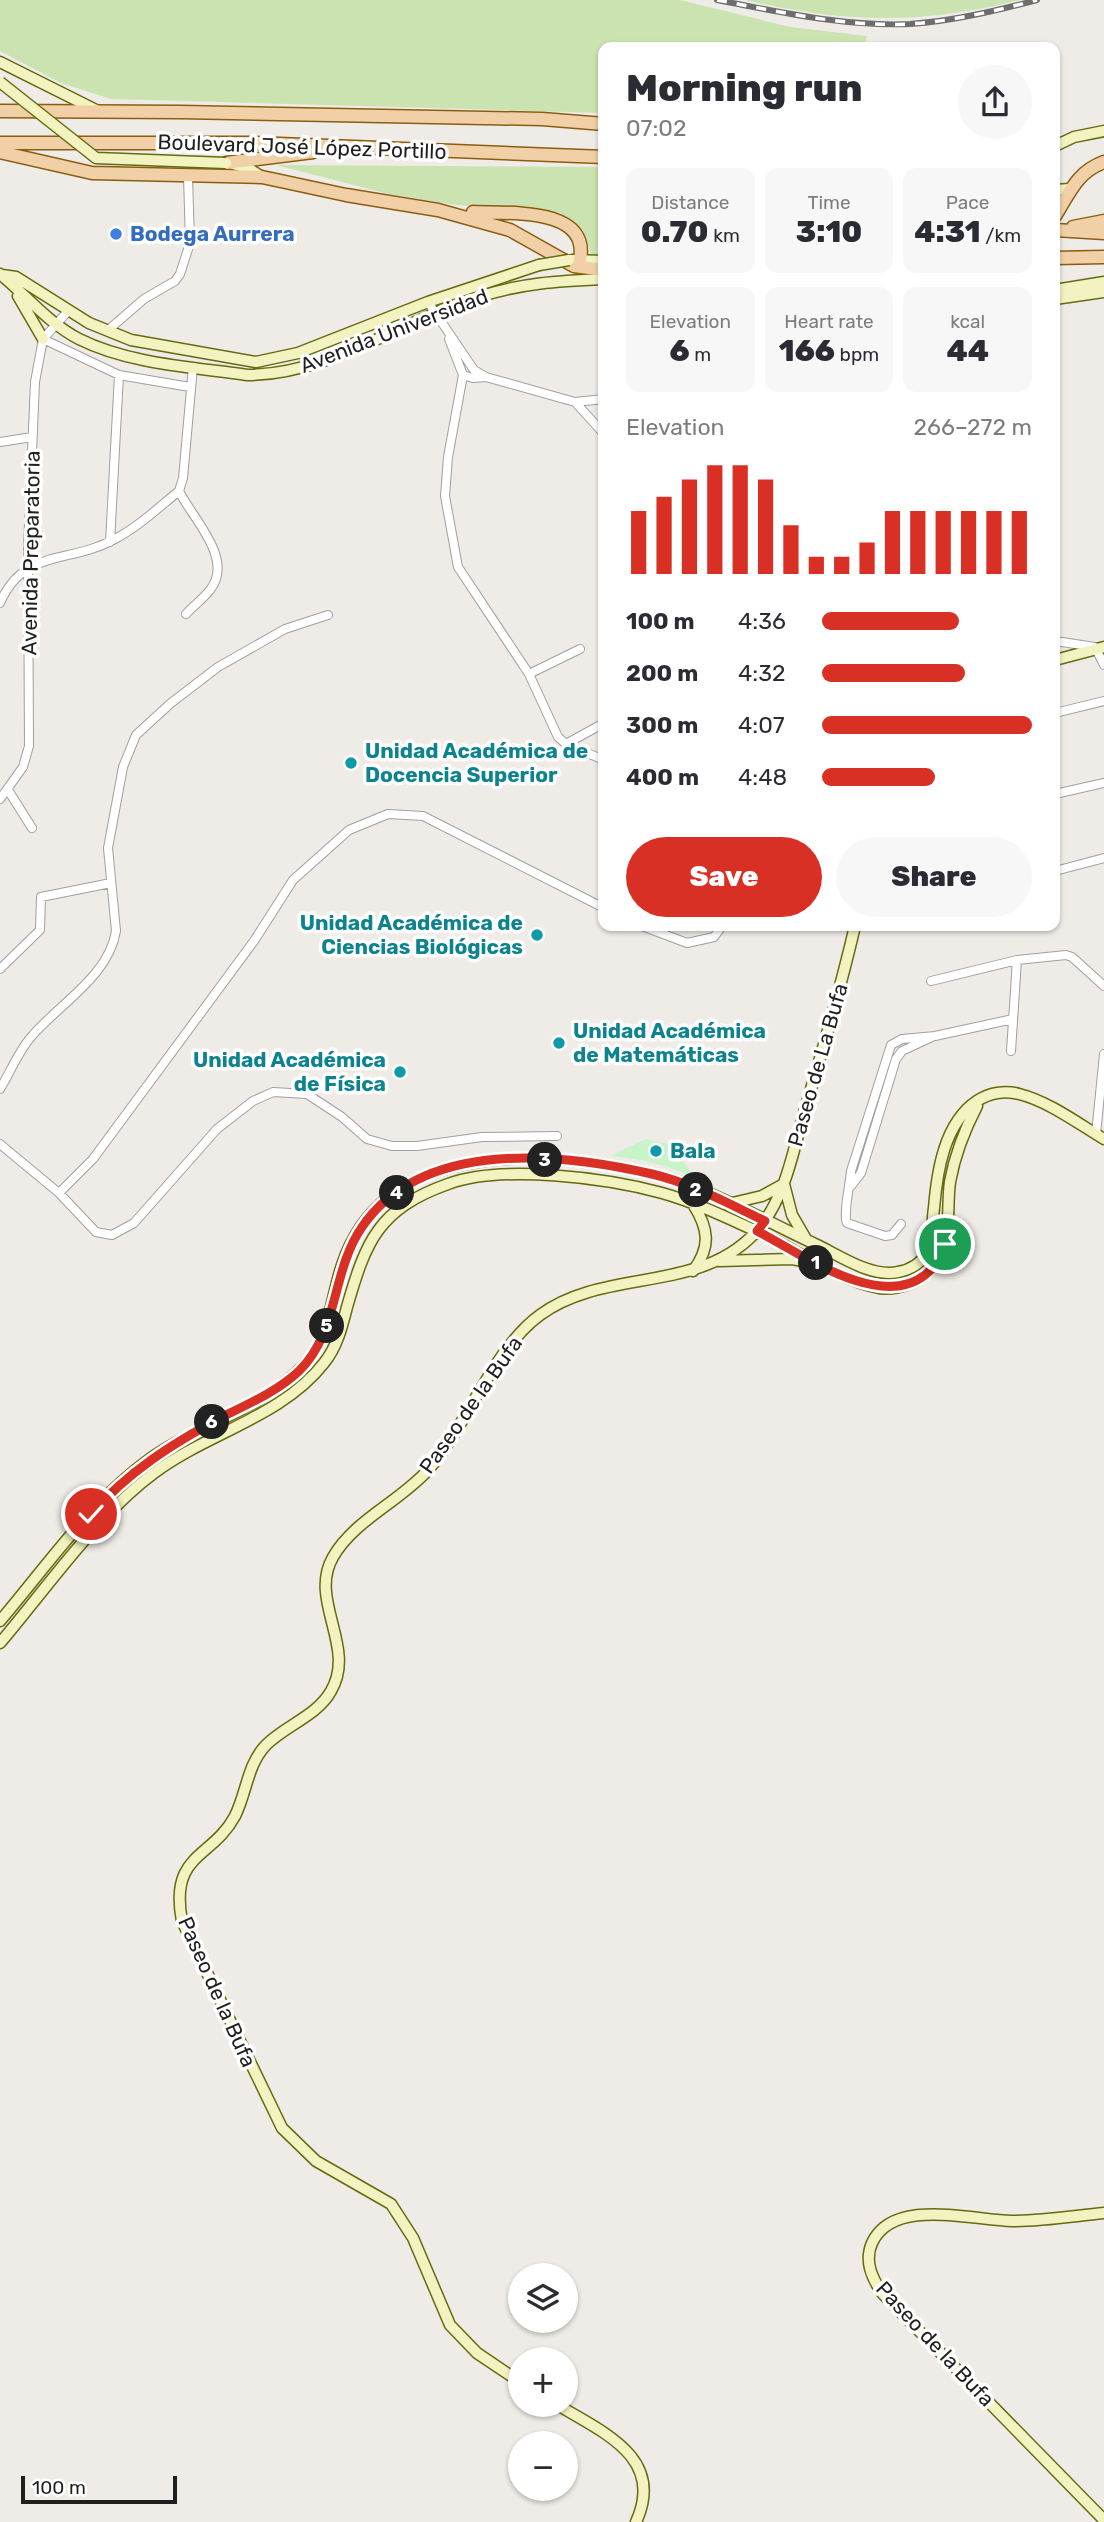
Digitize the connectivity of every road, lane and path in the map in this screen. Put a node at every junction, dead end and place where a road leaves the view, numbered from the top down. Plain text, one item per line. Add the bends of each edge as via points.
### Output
1 (0, 62) edge
2 (0, 82) edge
3 (0, 111) edge
4 (101, 112) junction
5 (598, 124) edge
6 (1103, 131) edge
7 (0, 143) edge
8 (1060, 144) edge
9 (339, 148) junction
10 (0, 152) edge
11 (598, 157) edge
12 (1104, 162) edge
13 (226, 163) junction
14 (188, 176) junction
15 (262, 177) junction
16 (1070, 189) junction
17 (1060, 190) edge
18 (1060, 207) edge
19 (438, 210) junction
20 (1104, 221) edge
21 (1060, 229) edge
22 (1060, 230) edge
23 (1104, 233) edge
24 (1104, 257) edge
25 (1060, 258) edge
26 (587, 261) edge
27 (598, 269) edge
28 (1, 274) edge
29 (598, 279) edge
30 (1104, 282) edge
31 (1060, 289) edge
32 (15, 290) junction
33 (1104, 292) edge
34 (1060, 298) edge
35 (428, 302) junction
36 (69, 310) junction
37 (434, 314) junction
38 (57, 324) junction
39 (107, 331) junction
40 (447, 332) junction
41 (43, 339) junction
42 (193, 367) junction
43 (119, 375) junction
44 (463, 375) junction
45 (486, 377) junction
46 (190, 387) junction
47 (598, 399) edge
48 (575, 402) junction
49 (598, 427) edge
50 (32, 437) junction
51 (0, 442) edge
52 (178, 491) junction
53 (110, 542) junction
54 (28, 567) junction
55 (0, 603) edge
56 (186, 614) dead end
57 (328, 615) dead end
58 (1060, 642) edge
59 (1100, 647) edge
60 (580, 649) dead end
61 (1060, 659) edge
62 (1104, 665) edge
63 (529, 674) junction
64 (1104, 701) edge
65 (1060, 712) edge
66 (598, 726) edge
67 (566, 744) junction
68 (598, 757) edge
69 (1104, 783) edge
70 (8, 790) junction
71 (1060, 793) edge
72 (0, 799) edge
73 (32, 828) dead end
74 (1104, 858) edge
75 (1060, 871) edge
76 (111, 883) junction
77 (598, 905) edge
78 (655, 931) edge
79 (718, 931) edge
80 (854, 931) edge
81 (1017, 960) junction
82 (0, 969) edge
83 (931, 981) dead end
84 (1104, 985) edge
85 (1013, 1019) junction
86 (1011, 1051) dead end
87 (1104, 1054) edge
88 (0, 1089) edge
89 (979, 1100) junction
90 (557, 1136) dead end
91 (1100, 1137) edge
92 (0, 1144) edge
93 (783, 1184) junction
94 (59, 1192) junction
95 (775, 1202) joint
96 (728, 1203) junction
97 (693, 1204) junction
98 (765, 1221) junction
99 (901, 1224) dead end
100 (757, 1231) junction
101 (807, 1240) junction
102 (713, 1262) junction
103 (816, 1263) junction
104 (693, 1271) junction
105 (0, 1621) edge
106 (0, 1643) edge
107 (1104, 2213) edge
108 (508, 2374) edge
109 (577, 2417) edge
110 (1104, 2521) edge
111 (636, 2522) edge

1 - 4 street
2 - 13 street, bridge via 96,158
3 - 4 main road, Boulevard José López Portillo
4 - 5 main road, Boulevard José López Portillo
6 - 8 street
7 - 9 main road, Boulevard José López Portillo via 254,143
9 - 11 main road, Boulevard José López Portillo
9 - 13 main road
10 - 14 main road via 92,173
12 - 16 main road via 1084,172
13 - 15 street
14 - 15 main road
14 - 39 street via 190,243 180,274
15 - 19 main road
16 - 17 street
16 - 18 main road
19 - 26 main road via 565,222 578,237
19 - 27 main road via 510,230 574,266
20 - 21 main road
22 - 23 main road
24 - 25 main road
26 - 35 street, Avenida Universidad, bridge via 539,265
28 - 32 street, Avenida Universidad
28 - 36 street, Avenida Universidad via 16,277
29 - 37 street, Avenida Universidad via 522,285
30 - 31 street
32 - 38 street, Avenida Universidad
32 - 41 street
33 - 34 street
35 - 37 street
35 - 39 street, Avenida Universidad via 298,353 256,362 154,346
36 - 38 street
36 - 39 street, Avenida Universidad
37 - 40 street
37 - 42 street, Avenida Universidad via 286,372 247,375
38 - 41 street
38 - 42 street, Avenida Universidad via 78,339 117,353
40 - 44 street
40 - 45 street via 474,370
41 - 43 street
41 - 50 street, Avenida Preparatoria
42 - 46 street
43 - 46 street
43 - 53 street
44 - 45 street
44 - 63 street via 444,496 458,567
45 - 48 street
46 - 52 street
47 - 48 street
48 - 49 street
50 - 51 street
50 - 54 street, Avenida Preparatoria
52 - 53 street
52 - 56 street via 213,543 216,577 211,589
53 - 54 street
54 - 55 street via 10,581
54 - 70 street, Avenida Preparatoria via 29,746 23,767
57 - 76 street via 285,629 218,667 136,735 123,767 109,834
58 - 59 street
59 - 61 street
59 - 62 street
60 - 63 street
63 - 67 street via 558,737
64 - 65 street
66 - 67 street
67 - 68 street
69 - 71 street
70 - 72 street, Avenida Preparatoria
70 - 73 street
74 - 75 street
76 - 82 street via 41,897 40,930
76 - 88 street via 116,931 110,951 83,987 30,1038
77 - 94 street via 423,816 388,814 349,830 293,880 254,941 93,1159
78 - 79 street via 687,943 714,937
80 - 93 street, Paseo de La Bufa
81 - 83 street
81 - 84 street via 1072,957
81 - 85 street
85 - 86 street
85 - 99 street via 935,1036 902,1051 897,1059 844,1214 846,1223 886,1236
87 - 91 street
89 - 91 street via 1003,1092 1024,1095
89 - 101 street via 962,1115 948,1139 929,1249 915,1266 896,1273 877,1272
89 - 103 street via 957,1148 944,1248 932,1269 908,1284 884,1289
90 - 94 street via 482,1137 392,1146 366,1139 307,1094 273,1092 253,1101 217,1129 134,1223 112,1235 96,1232
92 - 94 street
93 - 95 street, Paseo de La Bufa
93 - 96 street via 762,1196
93 - 101 street via 792,1215
95 - 98 street, Paseo de la Bufa
96 - 98 street
96 - 105 street via 652,1174 536,1159 477,1160 413,1183 363,1226 342,1265 324,1334 298,1372 130,1474 97,1506
97 - 100 street
97 - 104 street via 703,1220 707,1245
97 - 106 street via 625,1185 495,1173 450,1183 407,1203 370,1240 340,1333 313,1376 275,1405 195,1447 140,1484
98 - 100 street, Paseo de la Bufa
98 - 101 street
100 - 102 street, Paseo de la Bufa
100 - 103 street
102 - 103 street via 792,1259
102 - 104 street, Paseo de la Bufa
104 - 108 street, Paseo de la Bufa via 594,1292 539,1315 518,1336 429,1469 340,1547 325,1577 340,1661 335,1684 318,1707 274,1737 256,1757 232,1821 193,1859 181,1883 182,1920 282,2128 316,2161 391,2204 413,2238 450,2325 477,2353
107 - 110 street, Paseo de la Bufa via 1011,2221 905,2216 878,2232 868,2257 870,2272 882,2293
109 - 111 street via 614,2440 635,2460 645,2491

